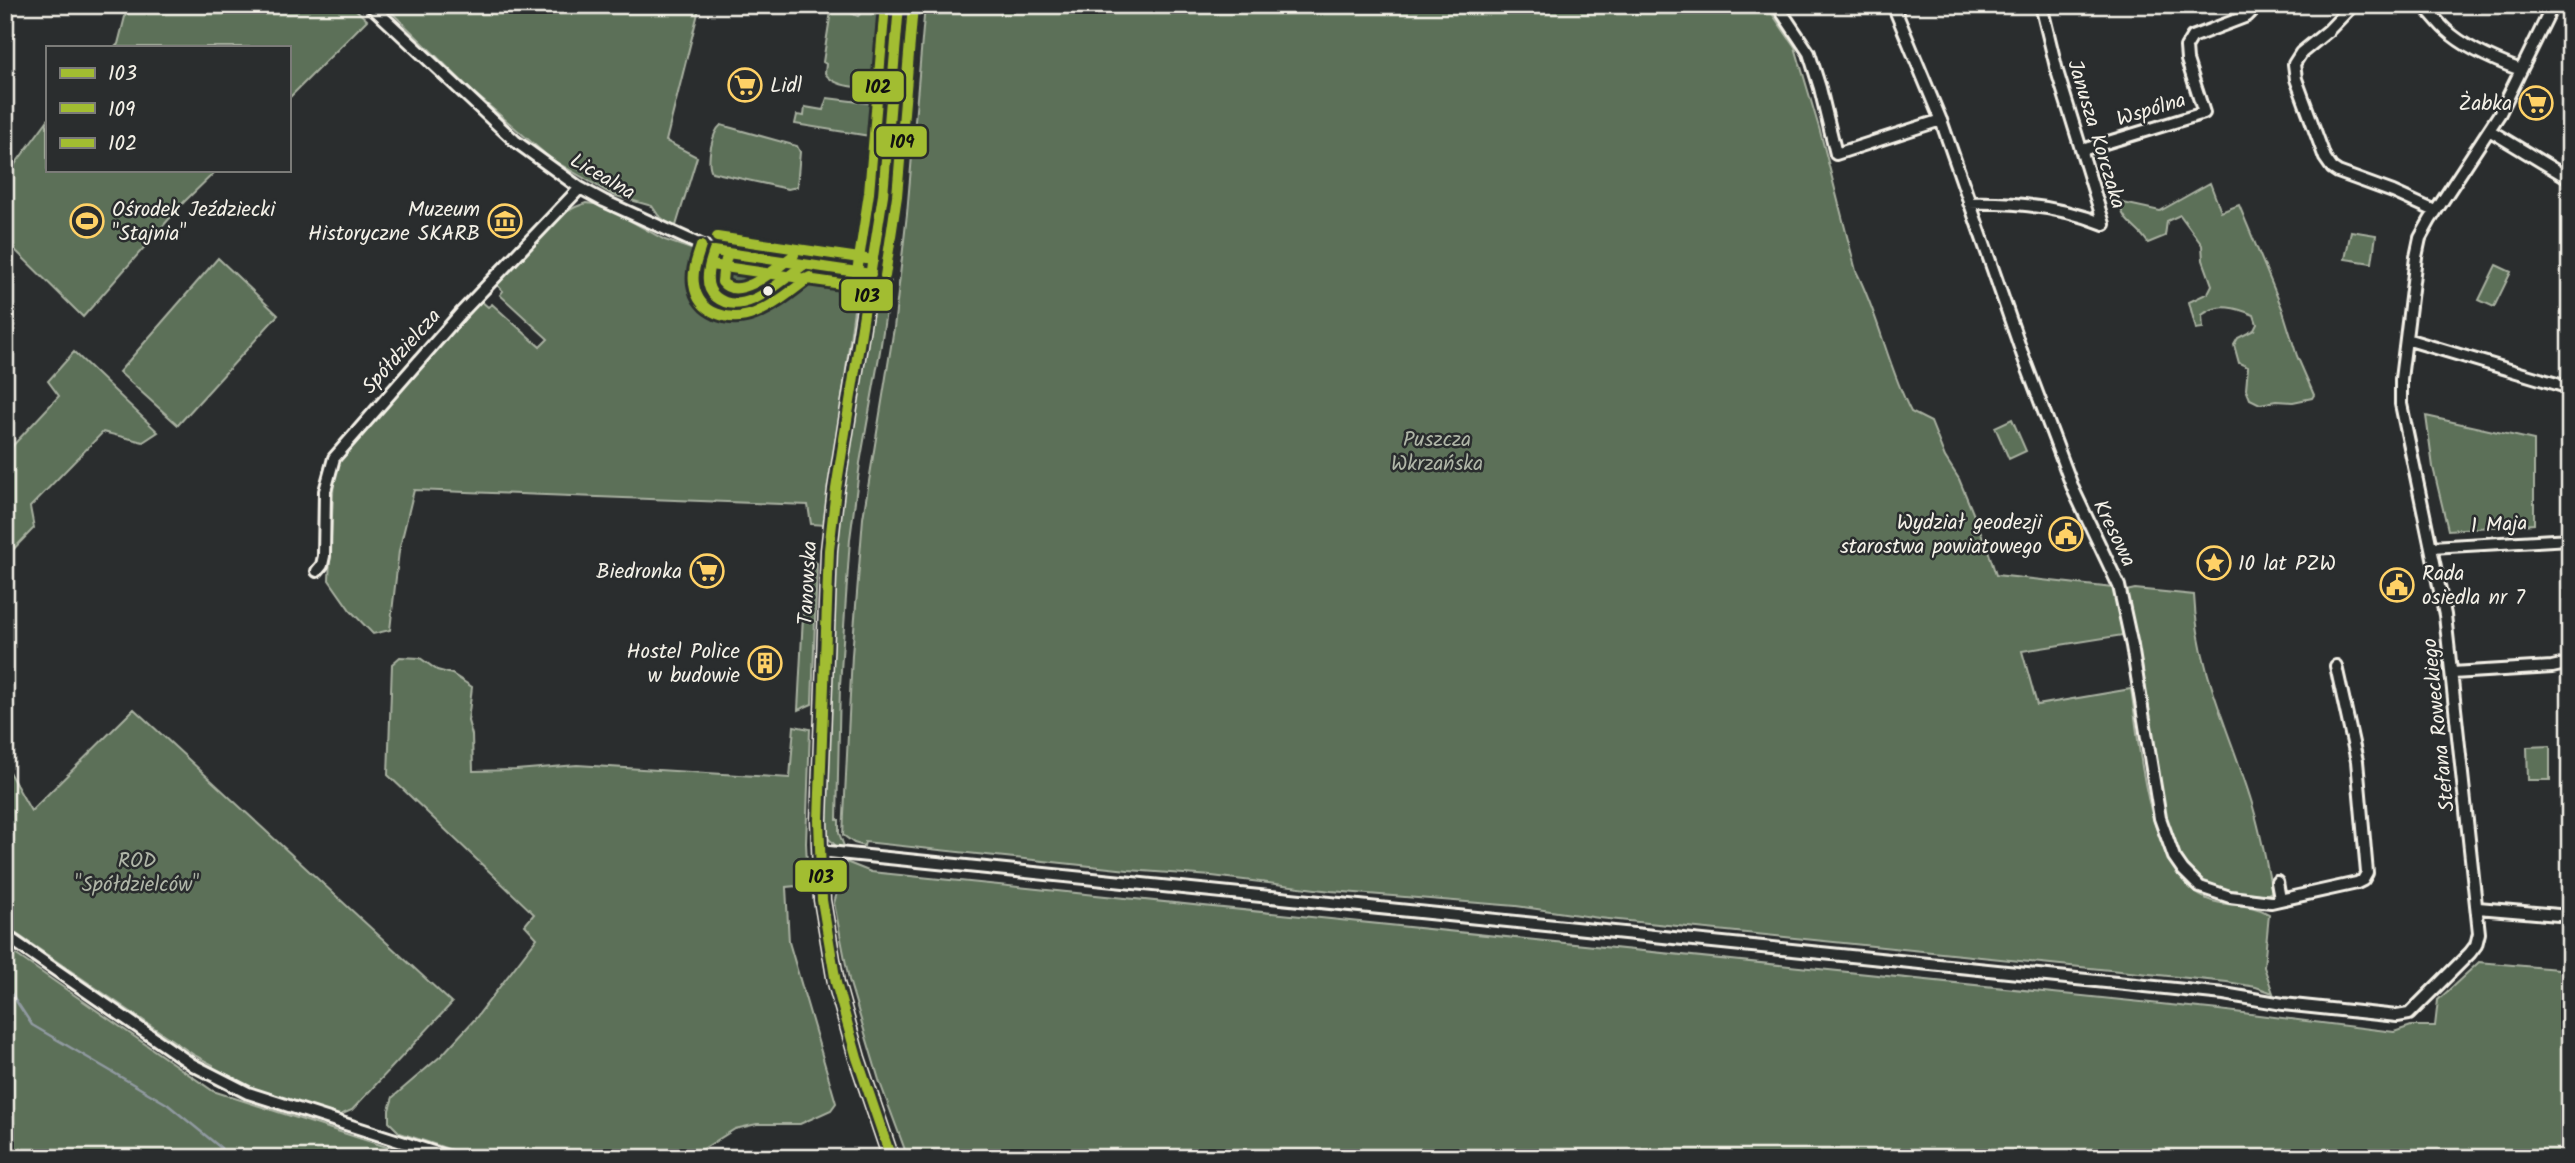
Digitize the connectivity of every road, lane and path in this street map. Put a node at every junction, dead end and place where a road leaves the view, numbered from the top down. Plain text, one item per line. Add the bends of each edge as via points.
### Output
1 (370, 5) edge
2 (898, 5) edge
3 (1777, 5) edge
4 (1893, 5) edge
5 (2040, 5) edge
6 (2258, 5) edge
7 (2353, 5) edge
8 (2422, 5) edge
9 (2553, 5) edge
10 (2521, 70) junction
11 (1941, 120) junction
12 (2489, 130) junction
13 (2082, 150) junction
14 (2570, 179) edge
15 (580, 188) junction
16 (1969, 203) junction
17 (2435, 211) junction
18 (871, 274) junction
19 (2406, 339) junction
20 (2570, 388) edge
21 (2570, 539) edge
22 (2431, 547) junction
23 (317, 571) dead end
24 (2570, 663) edge
25 (2336, 666) dead end
26 (2452, 673) junction
27 (819, 851) junction
28 (2277, 881) dead end
29 (2280, 899) junction
30 (2478, 908) junction
31 (2570, 916) edge
32 (5, 935) edge
33 (452, 1158) edge
34 (891, 1158) edge

1 - 15 street, Licealna via 516,141
2 - 18 main road, Tanowska via 885,172
3 - 11 street via 1809,54 1836,153
4 - 11 street, Kresowa
5 - 13 street, Janusza Korczaka
6 - 13 street, Wspólna via 2247,16 2192,37 2186,47 2204,113
7 - 17 street via 2294,64 2325,158 2338,172
8 - 10 street via 2446,31
9 - 10 street, Stefana Roweckiego
10 - 12 street, Stefana Roweckiego
11 - 16 street, Kresowa
12 - 14 street
12 - 17 street, Stefana Roweckiego
13 - 16 street, Janusza Korczaka via 2104,224 2041,209
15 - 18 street, Licealna via 714,251
15 - 23 street, Spółdzielcza via 461,313 334,458 325,491 324,556
16 - 29 street, Kresowa via 2074,491 2119,586 2160,818 2174,857 2192,881 2211,892 2271,902
17 - 19 street, Stefana Roweckiego via 2417,248
18 - 27 main road, Tanowska via 829,550
19 - 20 street
19 - 22 street, Stefana Roweckiego via 2401,404
21 - 22 street, 1 Maja
22 - 26 street, Stefana Roweckiego
24 - 26 street
25 - 29 street via 2357,761 2367,873 2357,883
26 - 30 street, Stefana Roweckiego
27 - 30 street, Stefana Roweckiego via 2224,994 2397,1016 2414,1010 2476,945
27 - 34 main road, Tanowska via 825,926 836,983
28 - 29 street
30 - 31 street
32 - 33 street via 219,1080

